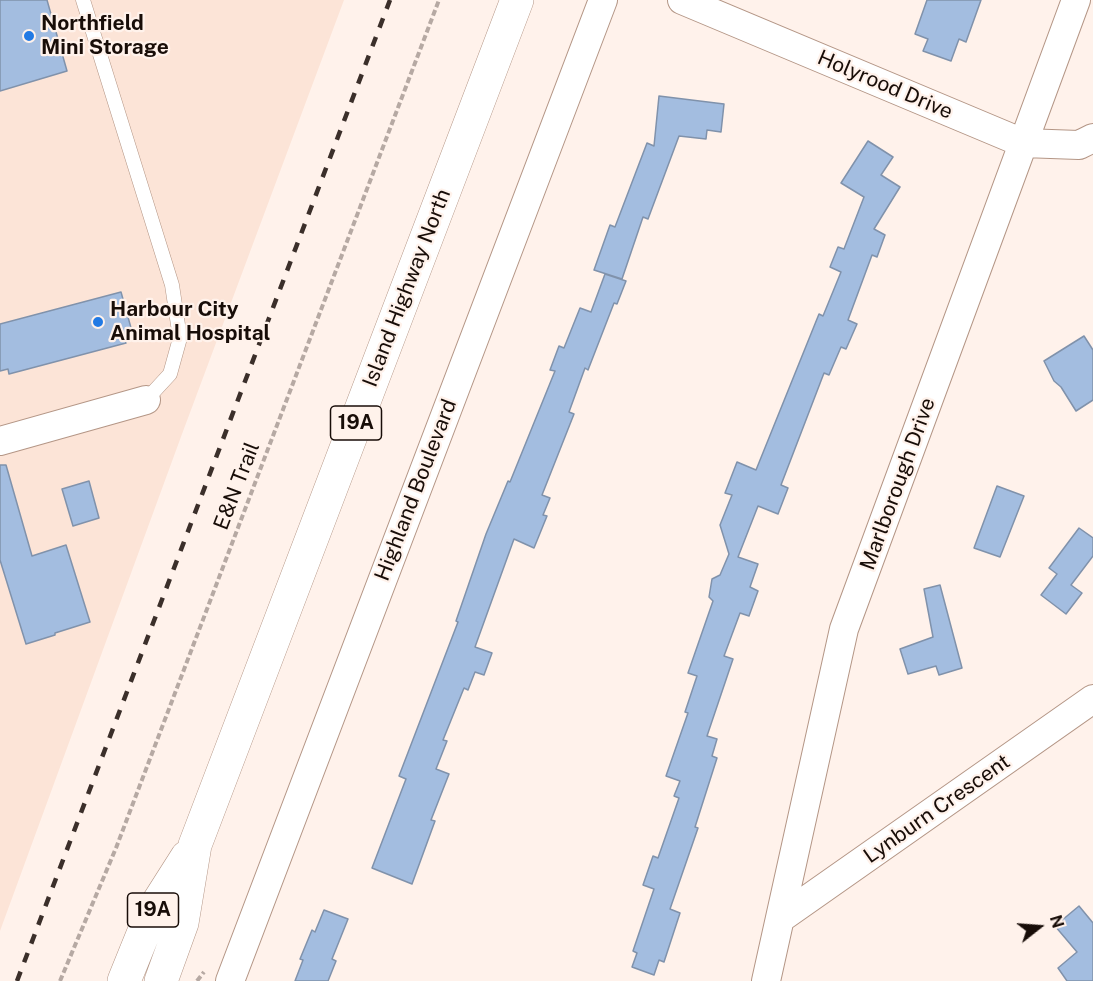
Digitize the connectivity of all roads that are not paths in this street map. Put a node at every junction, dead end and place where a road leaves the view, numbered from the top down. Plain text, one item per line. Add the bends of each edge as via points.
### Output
1 (83, 0) edge
2 (517, 0) edge
3 (603, 0) edge
4 (682, 0) edge
5 (1076, 0) edge
6 (1093, 138) edge
7 (1023, 143) junction
8 (146, 400) joint
9 (0, 441) edge
10 (1093, 699) edge
11 (195, 846) junction
12 (781, 918) junction
13 (124, 981) edge
14 (161, 981) edge
15 (230, 981) edge
16 (766, 981) edge

1 - 8 lane via 172,285 180,338 170,374
2 - 11 main road, Island Highway North / 19A
3 - 15 street, Highland Boulevard
4 - 7 street, Holyrood Drive
5 - 7 street, Marlborough Drive
6 - 7 street, Holyrood Drive via 1079,145
7 - 12 street, Marlborough Drive via 844,629
8 - 9 street
10 - 12 street, Lynburn Crescent
11 - 13 main road, Island Highway North / 19A via 152,912
11 - 14 main road, Island Highway North / 19A via 182,923
12 - 16 street, Marlborough Drive

